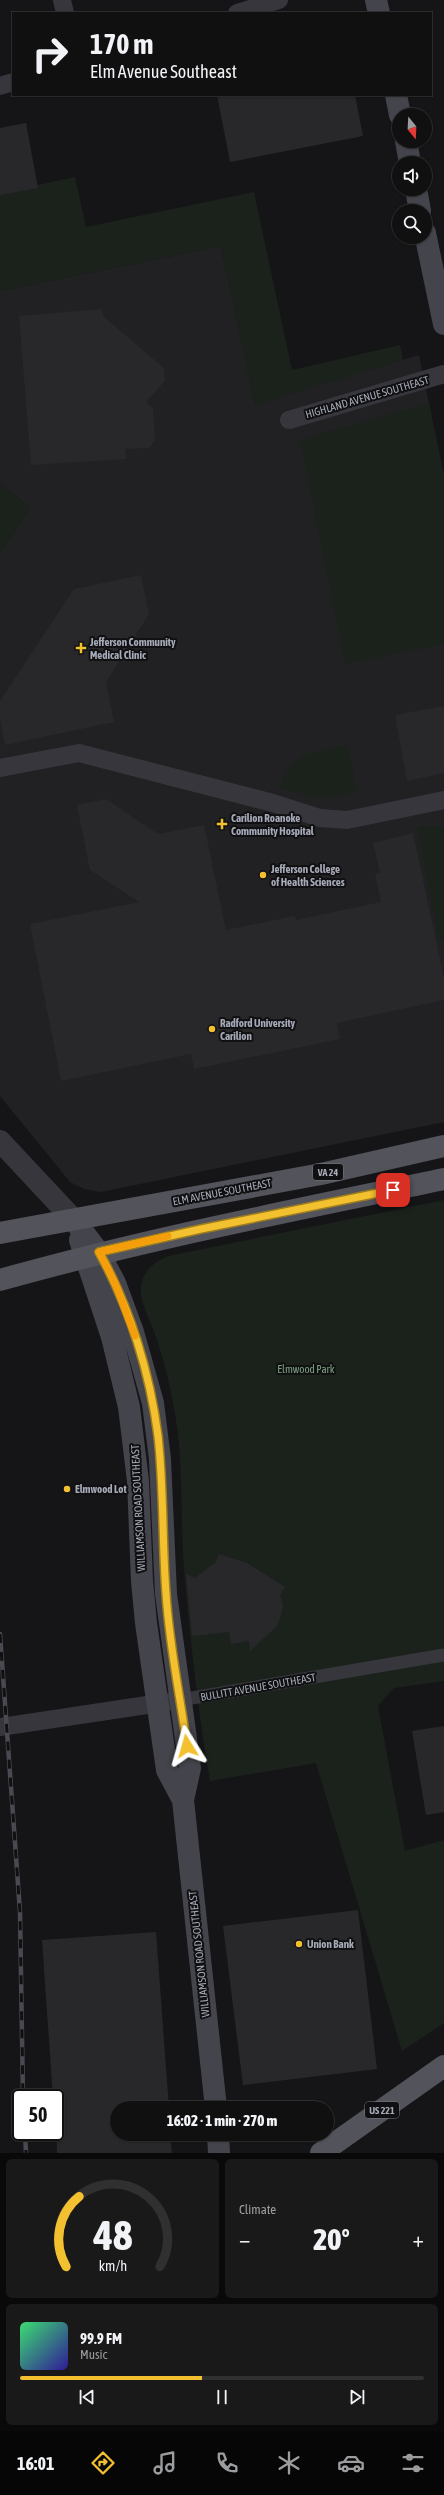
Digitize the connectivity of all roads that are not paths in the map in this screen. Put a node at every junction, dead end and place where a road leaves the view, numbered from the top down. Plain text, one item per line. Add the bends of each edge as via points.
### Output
1 (62, 0) edge
2 (279, 0) edge
3 (376, 0) edge
4 (65, 12) edge
5 (240, 12) edge
6 (379, 12) edge
7 (12, 82) edge
8 (0, 86) edge
9 (396, 96) edge
10 (399, 108) edge
11 (427, 244) edge
12 (444, 324) edge
13 (444, 374) edge
14 (289, 420) dead end
15 (0, 768) edge
16 (444, 800) edge
17 (0, 1141) edge
18 (444, 1146) edge
19 (444, 1180) edge
20 (74, 1220) junction
21 (3, 1232) edge
22 (92, 1255) junction
23 (9, 1278) edge
24 (444, 1656) edge
25 (180, 1700) junction
26 (158, 1703) junction
27 (0, 1726) edge
28 (183, 1800) junction
29 (444, 2066) edge
30 (215, 2101) edge
31 (218, 2141) edge
32 (219, 2153) edge
33 (321, 2153) edge

1 - 4 street
2 - 5 street
3 - 6 main road
7 - 8 street
9 - 10 main road
11 - 12 main road
13 - 14 street, HIGHLAND AVENUE SOUTHEAST
15 - 16 street via 79,753 273,803 320,818 347,820
17 - 20 street, WILLIAMSON ROAD SOUTHEAST
18 - 20 main road, ELM AVENUE SOUTHEAST / VA 24 via 321,1174
19 - 22 main road via 201,1229
20 - 21 main road, ELM AVENUE SOUTHEAST / VA 24
20 - 22 main road, WILLIAMSON ROAD SOUTHEAST
22 - 23 main road
22 - 25 main road, WILLIAMSON ROAD SOUTHEAST via 113,1278 127,1314 153,1403 160,1459 166,1594
22 - 26 main road, WILLIAMSON ROAD SOUTHEAST via 129,1407 138,1481 142,1581
24 - 25 street, BULLITT AVENUE SOUTHEAST
25 - 26 street, BULLITT AVENUE SOUTHEAST
25 - 28 main road, WILLIAMSON ROAD SOUTHEAST via 190,1768
26 - 27 street, BULLITT AVENUE SOUTHEAST
26 - 28 main road, WILLIAMSON ROAD SOUTHEAST via 168,1770
28 - 30 main road, WILLIAMSON ROAD SOUTHEAST
29 - 33 main road, US 221
31 - 32 main road

